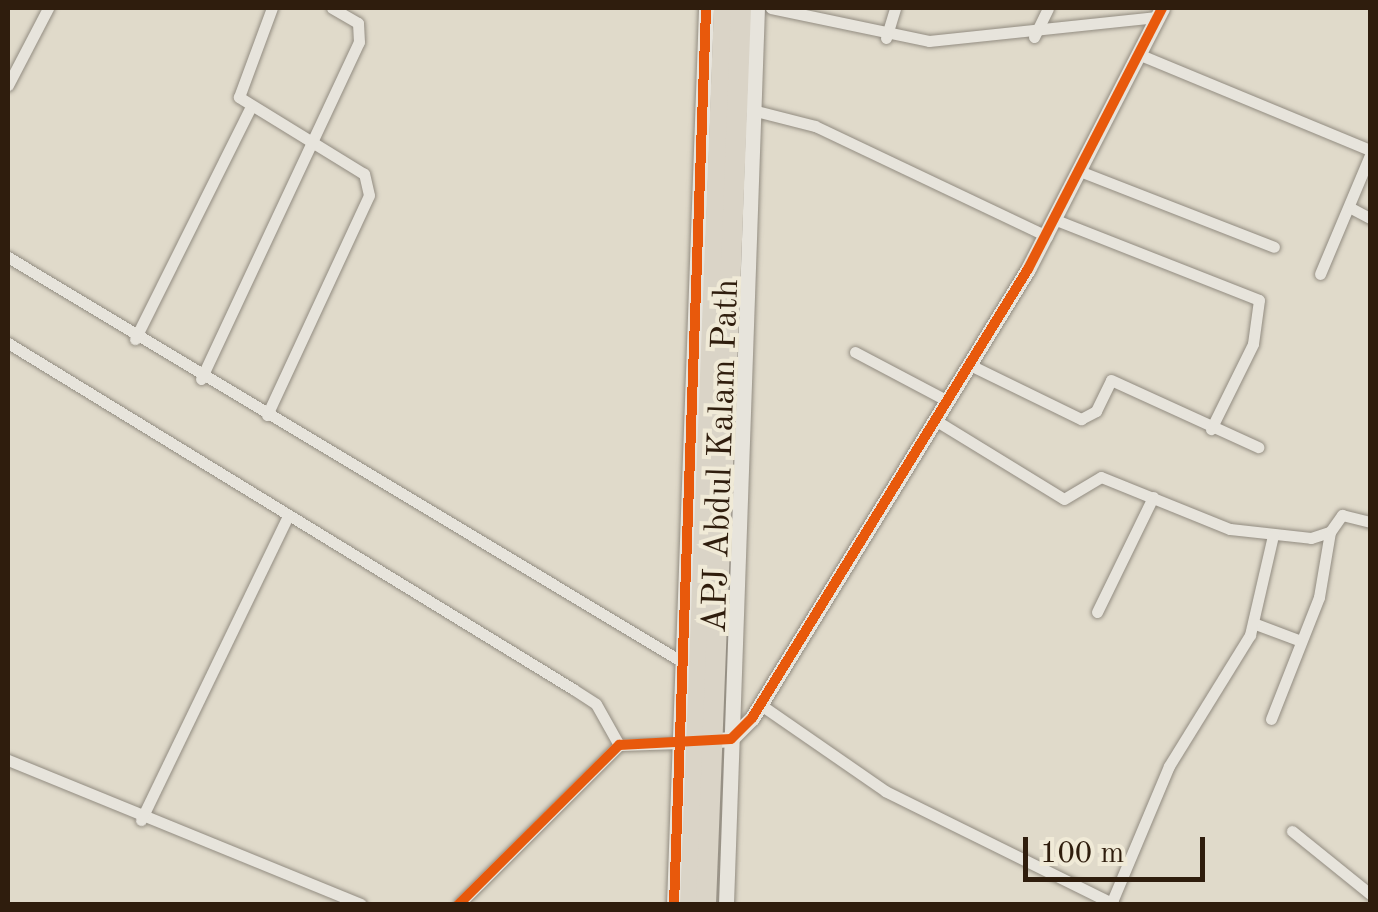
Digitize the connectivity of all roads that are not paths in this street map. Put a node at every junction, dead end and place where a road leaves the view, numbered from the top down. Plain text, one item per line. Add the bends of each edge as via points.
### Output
1 (48, 8) edge
2 (272, 8) edge
3 (706, 8) edge
4 (724, 8) edge
5 (741, 8) edge
6 (757, 8) edge
7 (771, 8) edge
8 (895, 8) edge
9 (1048, 8) edge
10 (337, 9) edge
11 (1159, 12) edge
12 (1034, 37) junction
13 (886, 38) junction
14 (1138, 54) junction
15 (721, 55) junction
16 (8, 85) edge
17 (249, 110) junction
18 (752, 110) junction
19 (316, 144) junction
20 (1370, 152) edge
21 (1082, 172) junction
22 (1349, 207) junction
23 (1370, 218) edge
24 (1056, 220) junction
25 (1046, 236) junction
26 (1274, 247) dead end
27 (8, 257) edge
28 (1320, 274) dead end
29 (135, 339) junction
30 (8, 343) edge
31 (856, 352) dead end
32 (968, 364) junction
33 (201, 379) junction
34 (946, 400) junction
35 (267, 415) junction
36 (936, 420) junction
37 (1211, 429) junction
38 (1258, 447) dead end
39 (1152, 497) junction
40 (287, 518) junction
41 (1370, 522) edge
42 (1330, 532) junction
43 (1274, 535) junction
44 (1098, 612) dead end
45 (1253, 622) junction
46 (1298, 640) junction
47 (681, 661) junction
48 (761, 705) junction
49 (1271, 719) dead end
50 (704, 742) junction
51 (619, 744) junction
52 (8, 760) edge
53 (140, 820) junction
54 (1292, 831) dead end
55 (1370, 896) edge
56 (362, 904) edge
57 (459, 904) edge
58 (674, 904) edge
59 (690, 904) edge
60 (706, 904) edge
61 (726, 904) edge
62 (1112, 904) edge
63 (1368, 904) edge

1 - 16 street
2 - 17 street via 238,89
3 - 15 street
4 - 15 highway, APJ Abdul Kalam Path
5 - 15 highway, APJ Abdul Kalam Path
6 - 18 street
7 - 13 street
8 - 13 street
9 - 12 street
10 - 19 street via 358,22 358,42
11 - 12 street
11 - 14 street
12 - 13 street
14 - 20 street
14 - 21 street
15 - 47 street
15 - 50 highway, APJ Abdul Kalam Path
17 - 19 street
17 - 29 street
18 - 25 street via 815,126
18 - 50 street
19 - 33 street
19 - 35 street via 364,174 369,195
20 - 22 street
21 - 24 street
21 - 26 street
22 - 23 street
22 - 28 street
24 - 25 street
24 - 37 street via 1259,300 1253,344
25 - 32 street
27 - 29 street
29 - 33 street
30 - 40 street
31 - 34 street
32 - 34 street
32 - 37 street via 1081,419 1096,411 1111,380
33 - 35 street
34 - 36 street
35 - 47 street
36 - 39 street via 1064,499 1101,476
36 - 48 street
37 - 38 street
39 - 43 street
39 - 44 street
40 - 51 street via 584,696
40 - 53 street
41 - 42 street via 1342,515
42 - 43 street
42 - 46 street via 1319,597
43 - 45 street
45 - 46 street
45 - 62 street via 1169,766
46 - 49 street
47 - 50 street
48 - 50 street
48 - 62 street via 885,791
50 - 51 street
50 - 58 street
50 - 59 highway, APJ Abdul Kalam Path
50 - 60 highway, APJ Abdul Kalam Path
50 - 61 street
51 - 57 street
52 - 53 street
53 - 56 street
54 - 55 street
55 - 63 street

